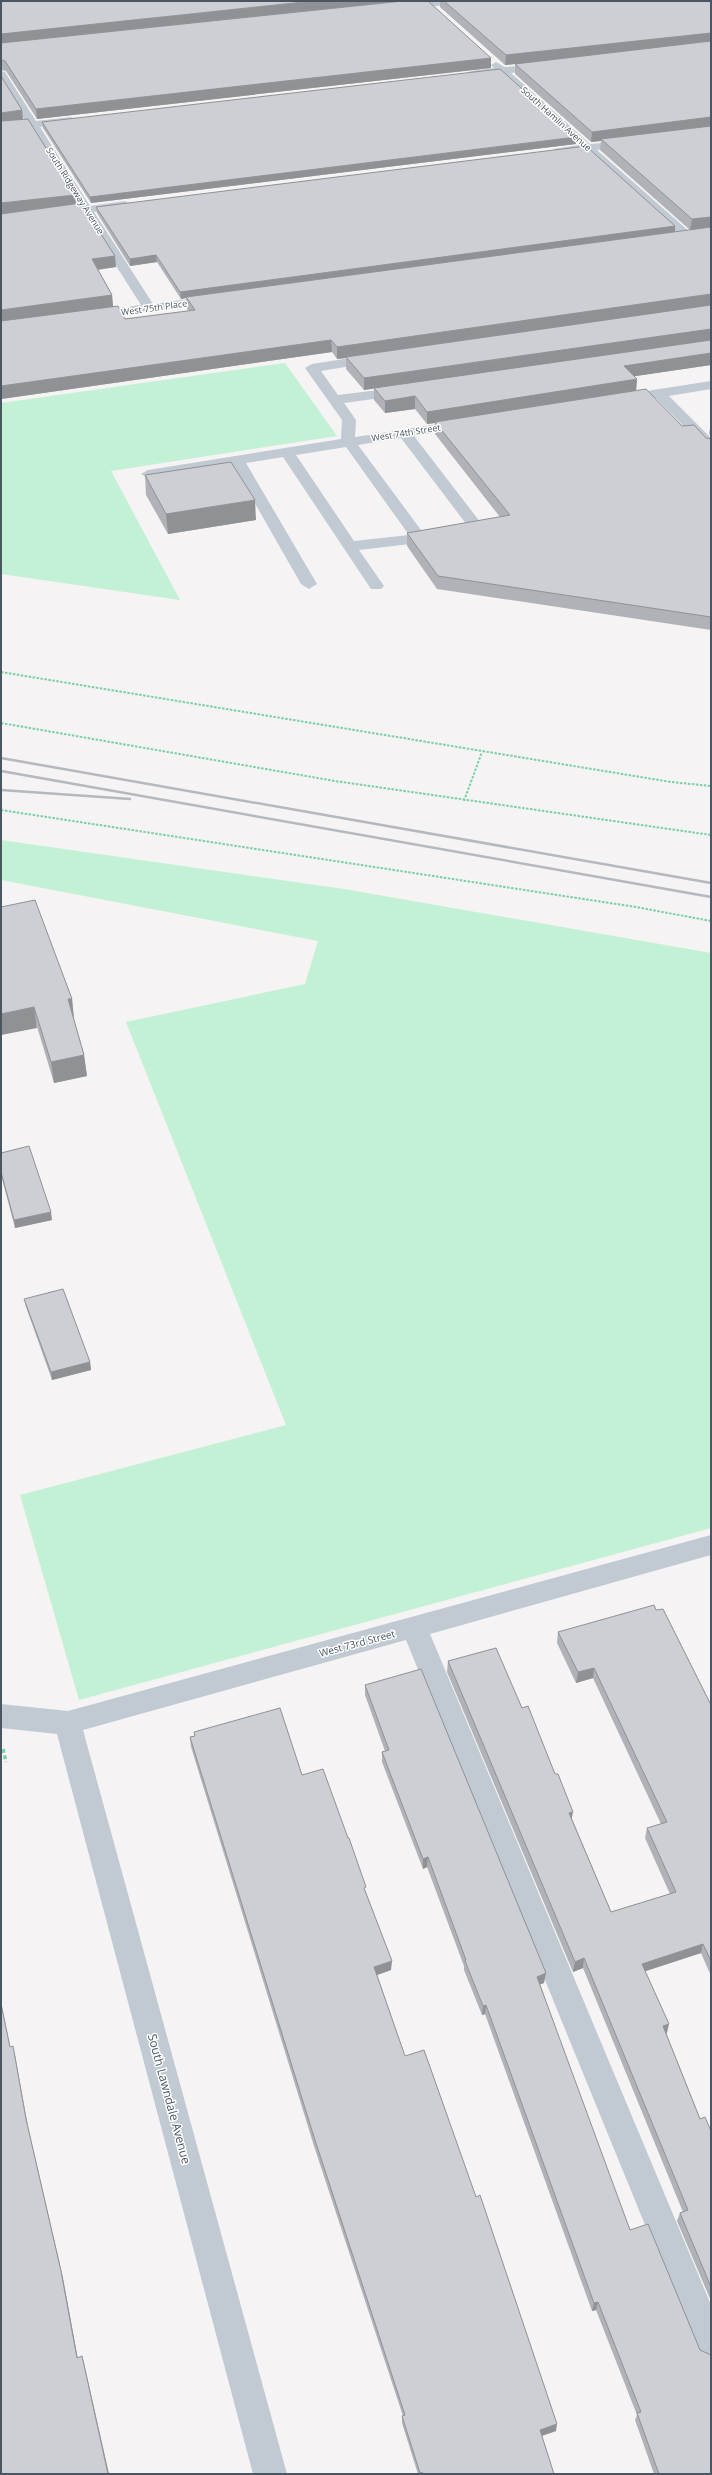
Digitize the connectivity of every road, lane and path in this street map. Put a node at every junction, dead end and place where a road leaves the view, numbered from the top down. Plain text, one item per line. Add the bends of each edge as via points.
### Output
1 (454, 1) edge
2 (427, 2) edge
3 (394, 7) edge
4 (442, 16) edge
5 (485, 55) edge
6 (556, 65) edge
7 (503, 71) junction
8 (1, 74) edge
9 (459, 76) edge
10 (82, 118) edge
11 (32, 124) junction
12 (1, 128) edge
13 (642, 141) edge
14 (588, 147) junction
15 (545, 153) edge
16 (137, 203) edge
17 (86, 209) junction
18 (1, 220) edge
19 (671, 238) edge
20 (228, 298) edge
21 (149, 308) junction
22 (79, 318) edge
23 (390, 356) edge
24 (711, 385) edge
25 (420, 388) edge
26 (659, 393) junction
27 (335, 400) junction
28 (604, 402) edge
29 (481, 421) edge
30 (404, 433) junction
31 (349, 442) junction
32 (711, 446) edge
33 (287, 452) junction
34 (237, 459) junction
35 (148, 474) edge
36 (431, 536) junction
37 (351, 546) junction
38 (309, 584) dead end
39 (376, 586) dead end
40 (1, 672) edge
41 (1, 722) edge
42 (482, 752) junction
43 (711, 786) edge
44 (464, 801) junction
45 (1, 810) edge
46 (711, 835) edge
47 (711, 920) edge
48 (711, 1545) edge
49 (414, 1627) junction
50 (1, 1716) edge
51 (68, 1723) junction
52 (711, 2345) edge
53 (270, 2474) edge

1 - 2 street
2 - 3 street
2 - 4 street
5 - 7 street, South Hamlin Avenue
6 - 7 street
7 - 9 street
7 - 14 street, South Hamlin Avenue
8 - 11 street, South Ridgeway Avenue
10 - 11 street
11 - 12 street
11 - 17 street, South Ridgeway Avenue
13 - 14 street
14 - 15 street
14 - 19 street, South Hamlin Avenue via 693,235
16 - 17 street
17 - 18 street
17 - 21 street, South Ridgeway Avenue
20 - 21 street, West 75th Place
21 - 22 street, West 75th Place
23 - 27 street via 312,368
24 - 26 street
25 - 27 street
26 - 28 street
26 - 32 street
27 - 31 street via 350,420 347,431
29 - 30 street, West 74th Street
30 - 31 street, West 74th Street
30 - 36 street via 477,527
31 - 33 street, West 74th Street
31 - 36 street
33 - 34 street, West 74th Street
33 - 37 street
34 - 35 street, West 74th Street
34 - 38 street
36 - 37 street
37 - 39 street
40 - 42 path
41 - 44 path via 334,781
42 - 43 path
42 - 44 path
44 - 46 path
45 - 47 path
48 - 49 street, West 73rd Street
49 - 51 street, West 73rd Street
49 - 52 street
50 - 51 street, West 73rd Street
51 - 53 street, South Lawndale Avenue

